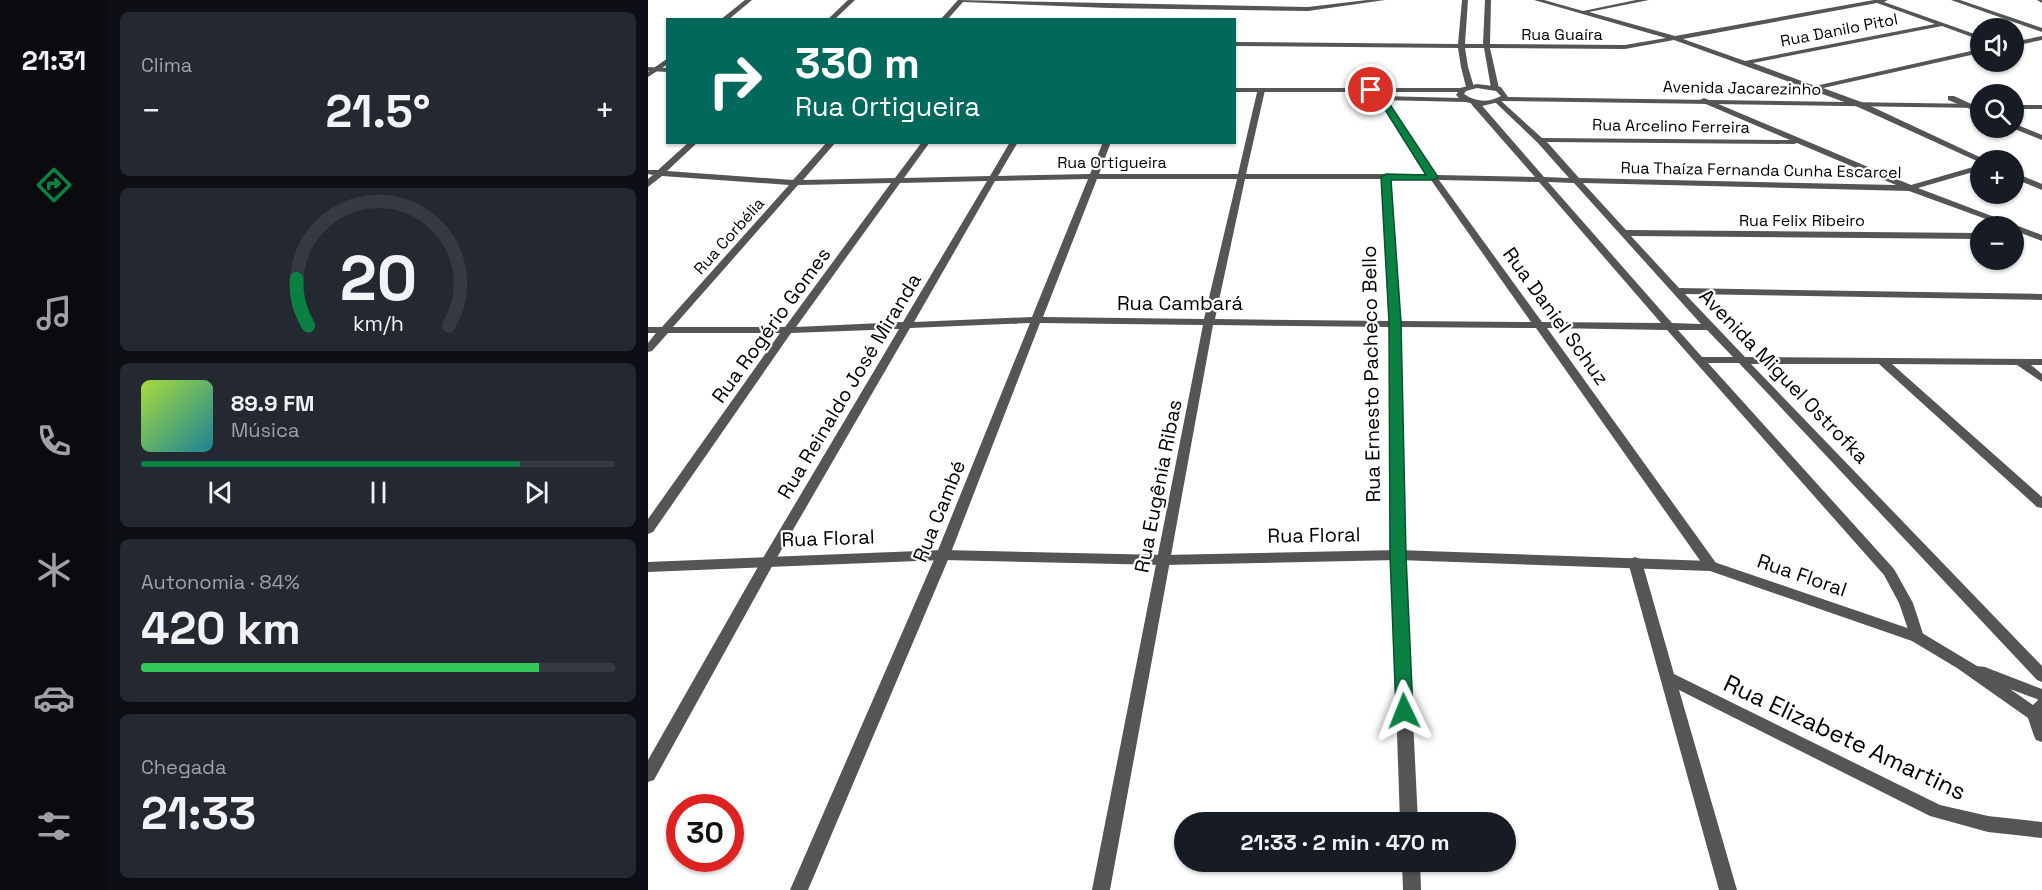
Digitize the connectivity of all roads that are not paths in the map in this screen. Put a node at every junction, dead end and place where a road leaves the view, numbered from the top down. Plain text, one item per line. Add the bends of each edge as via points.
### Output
1 (749, 0) edge
2 (852, 0) edge
3 (962, 0) edge
4 (1321, 0) edge
5 (1382, 0) edge
6 (1465, 0) edge
7 (1488, 0) edge
8 (1538, 0) edge
9 (1646, 0) edge
10 (1885, 0) edge
11 (1954, 0) edge
12 (1874, 1) edge
13 (1062, 2) edge
14 (1164, 7) edge
15 (1326, 8) junction
16 (1581, 12) junction
17 (726, 18) edge
18 (832, 18) edge
19 (946, 18) edge
20 (1940, 25) junction
21 (2042, 30) edge
22 (1970, 35) edge
23 (2042, 38) edge
24 (1678, 39) junction
25 (2024, 42) edge
26 (1236, 44) edge
27 (1462, 47) junction
28 (1487, 47) junction
29 (1970, 53) edge
30 (666, 61) edge
31 (1744, 63) junction
32 (652, 69) edge
33 (648, 75) edge
34 (1466, 88) junction
35 (1495, 88) junction
36 (1815, 88) junction
37 (1236, 90) edge
38 (1261, 90) junction
39 (1338, 90) junction
40 (1371, 90) junction
41 (1838, 96) junction
42 (1502, 97) junction
43 (1951, 98) junction
44 (1382, 99) junction
45 (1970, 99) edge
46 (2024, 99) edge
47 (1465, 100) junction
48 (1704, 100) junction
49 (2042, 100) edge
50 (1475, 103) junction
51 (1861, 105) junction
52 (1967, 106) junction
53 (1970, 107) edge
54 (2024, 107) edge
55 (2042, 107) edge
56 (2024, 130) edge
57 (2042, 138) edge
58 (1540, 140) junction
59 (1801, 142) junction
60 (692, 144) edge
61 (830, 144) edge
62 (925, 144) edge
63 (1013, 144) edge
64 (1106, 144) edge
65 (1970, 155) edge
66 (1970, 170) edge
67 (648, 172) edge
68 (660, 173) junction
69 (1092, 176) junction
70 (994, 177) junction
71 (1386, 177) junction
72 (1433, 177) junction
73 (1241, 178) junction
74 (899, 180) junction
75 (1542, 180) junction
76 (2024, 180) edge
77 (1575, 181) junction
78 (796, 183) junction
79 (648, 184) edge
80 (2042, 187) edge
81 (1910, 188) junction
82 (1983, 216) edge
83 (2024, 232) edge
84 (1625, 233) junction
85 (1970, 236) edge
86 (2024, 237) edge
87 (2041, 238) edge
88 (1676, 291) junction
89 (2042, 297) edge
90 (1035, 320) junction
91 (1209, 321) junction
92 (1395, 322) junction
93 (1539, 325) junction
94 (908, 326) junction
95 (1669, 326) junction
96 (1712, 327) junction
97 (648, 330) edge
98 (788, 330) junction
99 (663, 332) junction
100 (648, 349) edge
101 (1741, 359) junction
102 (1700, 360) junction
103 (1882, 361) junction
104 (2020, 362) junction
105 (2042, 362) edge
106 (2042, 379) edge
107 (2042, 504) edge
108 (648, 529) edge
109 (943, 555) junction
110 (1398, 555) junction
111 (1164, 560) junction
112 (768, 561) junction
113 (1635, 562) junction
114 (1711, 566) junction
115 (648, 567) edge
116 (1917, 637) junction
117 (1962, 664) junction
118 (2042, 676) edge
119 (1668, 678) junction
120 (2042, 695) edge
121 (2039, 710) edge
122 (2042, 735) edge
123 (648, 775) edge
124 (1409, 812) edge
125 (2042, 830) edge
126 (1411, 872) edge
127 (799, 890) edge
128 (1101, 890) edge
129 (1412, 890) edge
130 (1728, 890) edge

1 - 17 street
2 - 18 street
3 - 13 street
3 - 19 street
4 - 15 street
5 - 15 street
6 - 27 street
7 - 28 street
8 - 16 street
9 - 16 street
10 - 12 street, Rua Guaíra
11 - 21 street
12 - 20 street
12 - 24 street, Rua Guaíra
13 - 14 street
14 - 15 street
16 - 24 street
20 - 22 street
20 - 31 street, Rua Danilo Pitol
23 - 25 street
24 - 28 street, Rua Guaíra via 1608,48
24 - 31 street
26 - 27 street, Rua Guaíra
27 - 28 street, Rua Guaíra
27 - 34 street
28 - 35 street
29 - 36 street
30 - 32 street
31 - 36 street
32 - 33 street
34 - 35 street
34 - 40 street
34 - 47 street via 1460,95
35 - 42 street
36 - 41 street
37 - 38 street
38 - 39 street
38 - 73 street, Rua Eugênia Ribas
39 - 40 street
39 - 44 street
40 - 44 street, Rua Daniel Schuz
41 - 42 street, Avenida Jacarezinho
41 - 43 street, Avenida Jacarezinho
41 - 51 street
42 - 48 street, Avenida Jacarezinho
42 - 50 street
42 - 58 street, Avenida Miguel Ostrofka
43 - 45 street, Avenida Jacarezinho
43 - 52 street
44 - 47 street
44 - 72 street, Rua Daniel Schuz
46 - 49 street
47 - 50 street
48 - 51 street, Avenida Jacarezinho
48 - 59 street
50 - 75 street
51 - 52 street, Avenida Jacarezinho
51 - 65 street
52 - 53 street
54 - 55 street
56 - 57 street
58 - 59 street, Rua Arcelino Ferreira
58 - 77 street, Avenida Miguel Ostrofka
59 - 81 street
60 - 68 street
61 - 78 street, Rua Corbélia
62 - 74 street, Rua Rogério Gomes
63 - 70 street, Rua Reinaldo José Miranda
64 - 69 street, Rua Cambé
66 - 81 street, Rua Thaíza Fernanda Cunha Escarcel
67 - 68 street, Rua Ortigueira
68 - 78 street, Rua Ortigueira
68 - 79 street
69 - 70 street, Rua Ortigueira
69 - 73 street, Rua Ortigueira
69 - 90 street, Rua Cambé
70 - 74 street, Rua Ortigueira
70 - 94 street, Rua Reinaldo José Miranda
71 - 72 street, Rua Ortigueira
71 - 73 street, Rua Ortigueira
71 - 92 street, Rua Ernesto Pacheco Bello
72 - 75 street, Rua Ortigueira
72 - 93 street, Rua Daniel Schuz
73 - 91 street, Rua Eugênia Ribas
74 - 78 street, Rua Ortigueira
74 - 98 street, Rua Rogério Gomes
75 - 77 street, Rua Ortigueira
75 - 95 street
76 - 80 street
77 - 81 street, Rua Thaíza Fernanda Cunha Escarcel
77 - 84 street, Avenida Miguel Ostrofka
78 - 99 street, Rua Corbélia
81 - 82 street
83 - 87 street
84 - 85 street, Rua Felix Ribeiro
84 - 88 street, Avenida Miguel Ostrofka
86 - 87 street
88 - 89 street
88 - 96 street, Avenida Miguel Ostrofka
90 - 91 street, Rua Cambará
90 - 94 street, Rua Cambará
90 - 109 street, Rua Cambé
91 - 92 street, Rua Cambará
91 - 111 street, Rua Eugênia Ribas
92 - 93 street, Rua Cambará
92 - 110 street, Rua Ernesto Pacheco Bello
93 - 95 street, Rua Cambará
93 - 114 street, Rua Daniel Schuz
94 - 98 street, Rua Cambará
94 - 112 street, Rua Reinaldo José Miranda
95 - 96 street, Rua Cambará
95 - 102 street
96 - 101 street, Avenida Miguel Ostrofka
97 - 99 street, Rua Cambará
98 - 99 street, Rua Cambará
98 - 108 street, Rua Rogério Gomes
99 - 100 street, Rua Corbélia
101 - 102 street
101 - 103 street
101 - 118 street, Avenida Miguel Ostrofka
102 - 116 street via 1889,572 1913,615
103 - 104 street
103 - 107 street
104 - 105 street
104 - 106 street
109 - 111 street, Rua Floral
109 - 112 street, Rua Floral
109 - 127 street, Rua Cambé
110 - 111 street, Rua Floral
110 - 113 street, Rua Floral
110 - 124 street, Rua Ernesto Pacheco Bello
111 - 128 street, Rua Eugênia Ribas
112 - 115 street, Rua Floral
112 - 123 street, Rua Reinaldo José Miranda
113 - 114 street, Rua Floral
113 - 119 street
114 - 116 street, Rua Floral
116 - 117 street, Rua Floral
117 - 120 street, Rua Floral
117 - 121 street, Rua Floral
119 - 125 street, Rua Elizabete Amartins via 1936,811 2009,829
119 - 130 street
121 - 122 street via 2037,725
126 - 129 street

